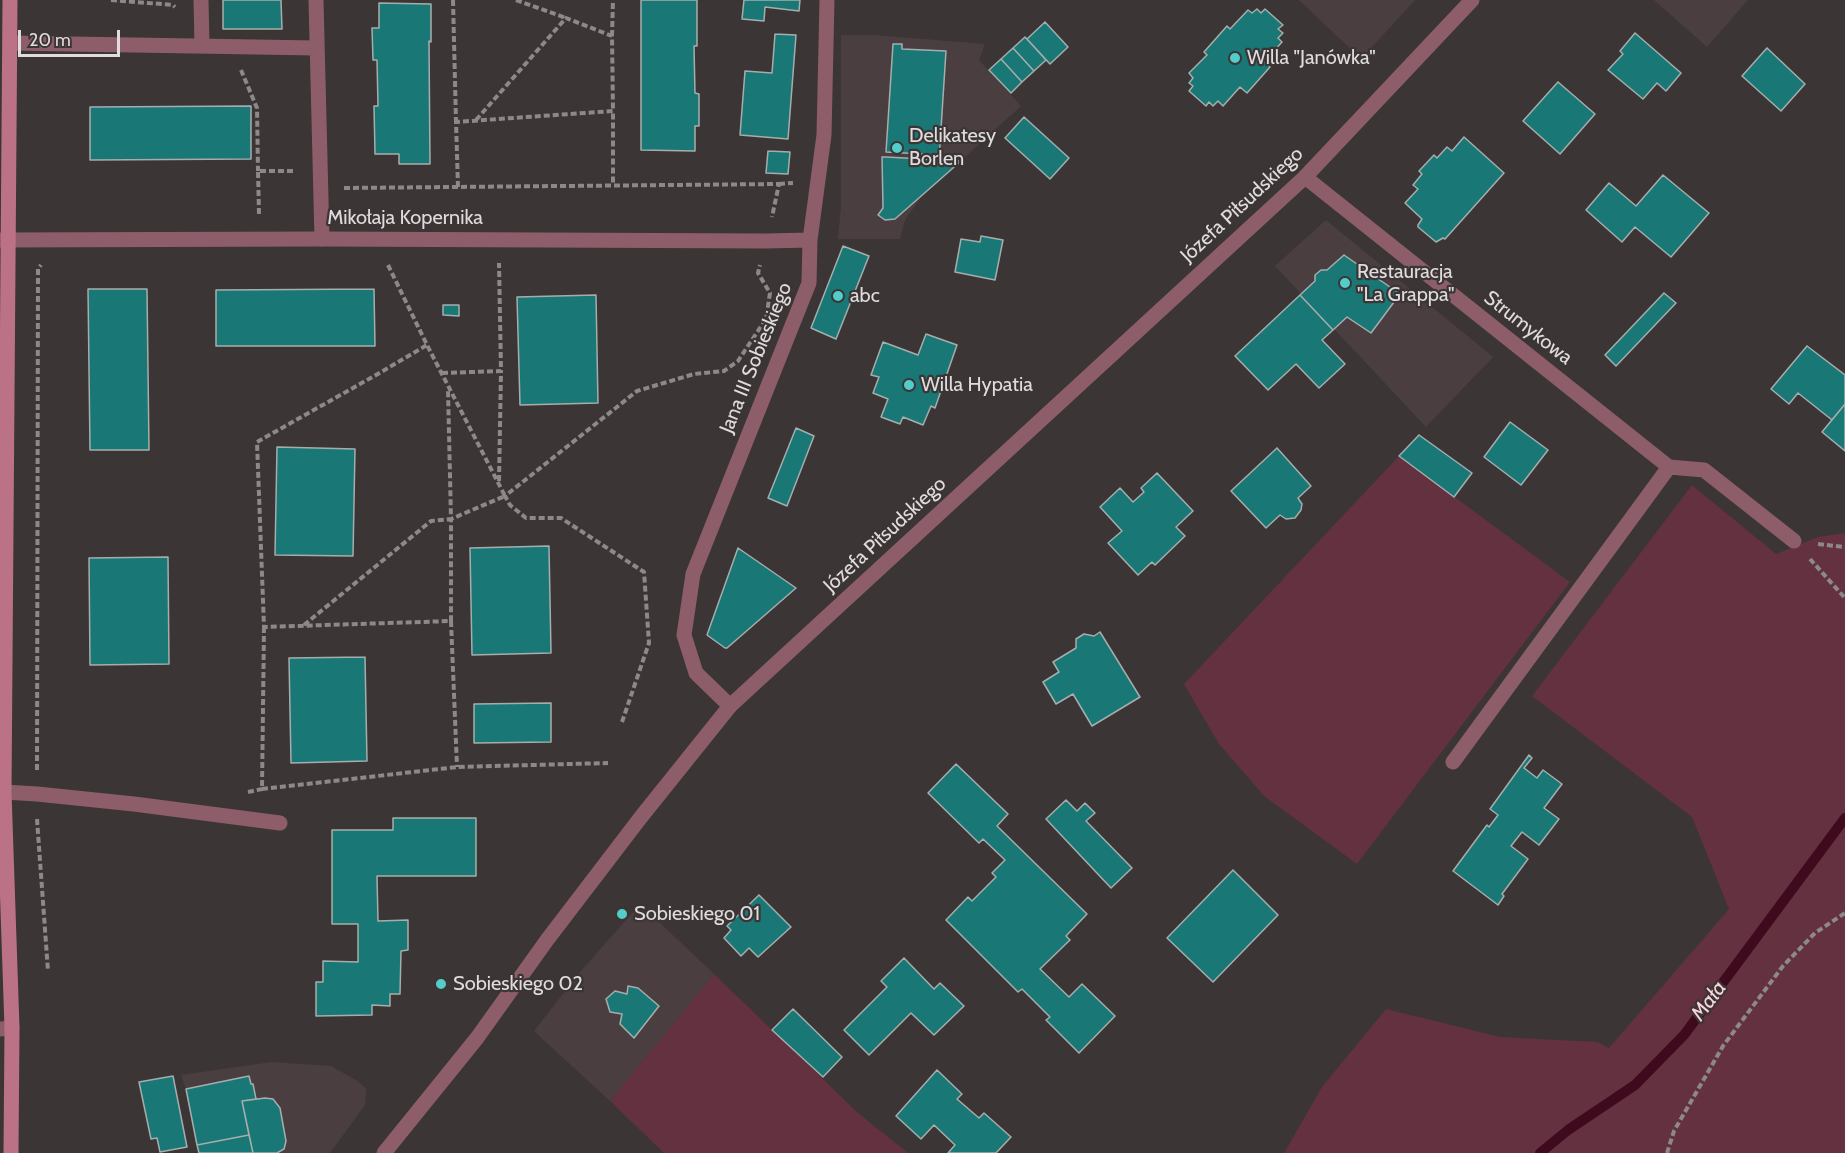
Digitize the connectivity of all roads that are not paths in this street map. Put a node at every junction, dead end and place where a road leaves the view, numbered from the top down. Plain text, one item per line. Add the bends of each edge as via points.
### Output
1 (10, 0) edge
2 (201, 0) edge
3 (316, 0) edge
4 (827, 0) edge
5 (1472, 0) edge
6 (202, 38) junction
7 (10, 43) junction
8 (317, 48) junction
9 (1305, 177) junction
10 (322, 239) junction
11 (4, 240) edge
12 (810, 240) junction
13 (1669, 467) junction
14 (1794, 541) road end
15 (730, 706) junction
16 (1453, 762) dead end
17 (4, 792) junction
18 (280, 823) dead end
19 (3, 899) edge
20 (6, 1028) edge
21 (11, 1153) edge
22 (384, 1153) edge

1 - 7 main road
2 - 6 street
3 - 8 street
4 - 12 street, Jana III Sobieskiego via 824,135
5 - 9 street, Józefa Piłsudskiego
6 - 7 street
6 - 8 street
7 - 11 main road
8 - 10 street
9 - 13 street, Strumykowa
9 - 15 street, Józefa Piłsudskiego
10 - 11 street, Mikołaja Kopernika
10 - 12 street, Mikołaja Kopernika
11 - 17 main road
12 - 15 street, Jana III Sobieskiego via 809,283 693,574 684,635 696,673
13 - 14 street via 1704,470
13 - 16 street
15 - 22 street, Józefa Piłsudskiego via 576,902 477,1038
17 - 18 street
17 - 19 main road
19 - 20 main road
20 - 21 main road

